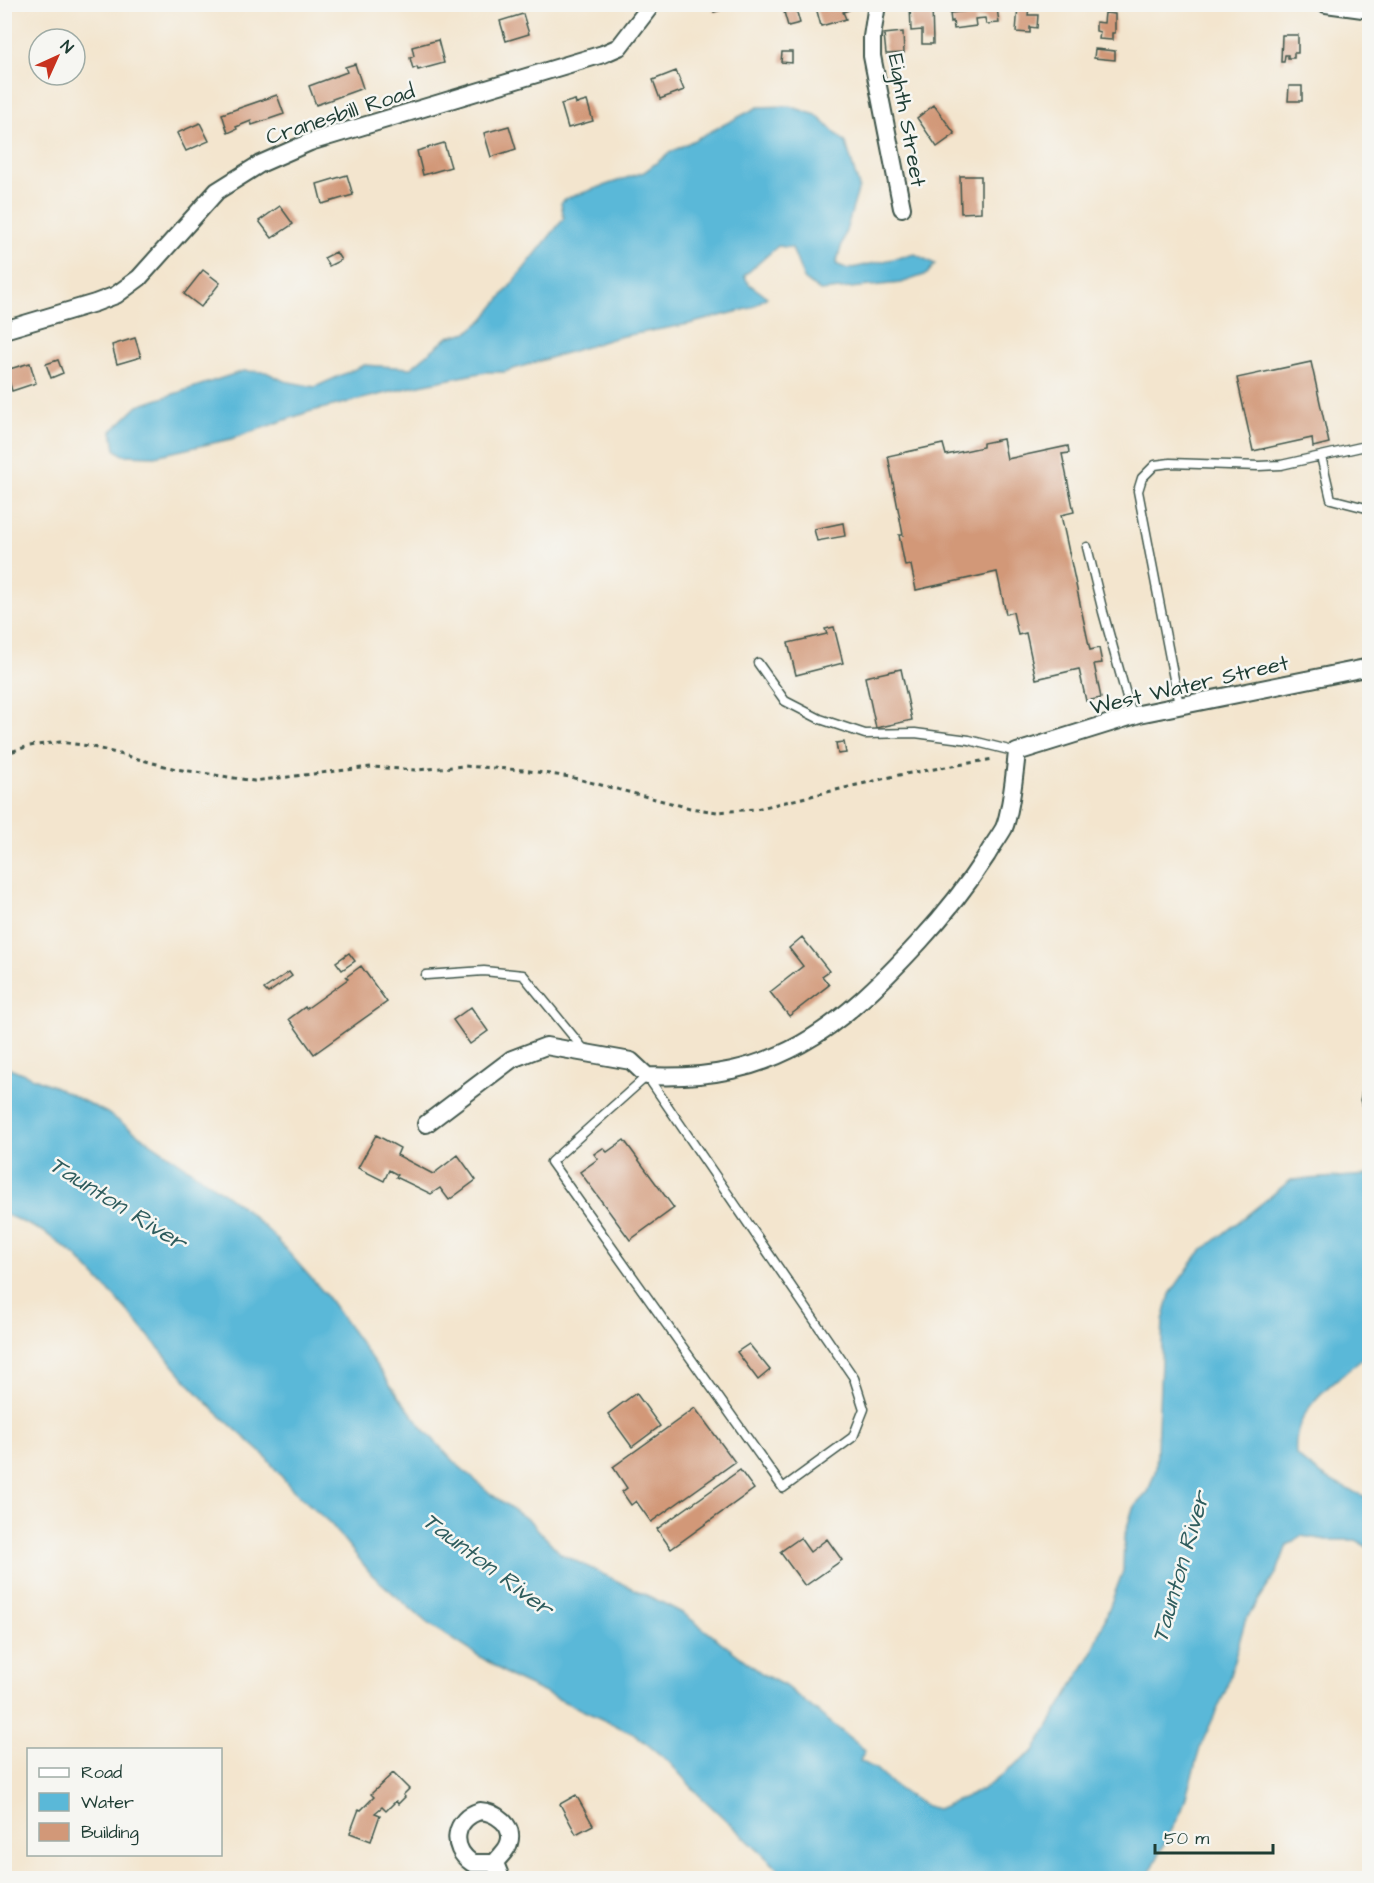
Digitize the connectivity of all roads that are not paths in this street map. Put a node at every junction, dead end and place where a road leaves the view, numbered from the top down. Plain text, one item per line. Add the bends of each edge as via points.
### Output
1 (877, 4) edge
2 (1326, 4) edge
3 (649, 8) dead end
4 (1370, 10) edge
5 (902, 208) dead end
6 (4, 330) edge
7 (1370, 445) edge
8 (1321, 456) junction
9 (1370, 509) edge
10 (1087, 547) dead end
11 (758, 663) dead end
12 (1370, 667) edge
13 (1179, 705) junction
14 (1132, 716) junction
15 (1017, 752) junction
16 (426, 975) dead end
17 (586, 1052) junction
18 (1370, 1074) edge
19 (647, 1076) junction
20 (1370, 1112) edge
21 (426, 1124) dead end

1 - 5 street, Eighth Street via 872,56
2 - 4 street
3 - 6 street, Cranesbill Road via 619,47 603,54 310,142 260,164 217,191 139,278 116,295
7 - 8 lane
8 - 9 lane via 1331,499
8 - 13 lane via 1281,465 1170,463 1155,465 1142,478 1138,490
10 - 14 lane
11 - 15 lane via 785,701 820,719 865,734 936,736
12 - 13 street, West Water Street
13 - 14 street, West Water Street
14 - 15 street, West Water Street
15 - 19 street via 1005,826 961,893 855,1007 802,1044 754,1065 698,1075
16 - 17 lane via 484,971 523,975
17 - 19 street via 631,1061
17 - 21 street via 546,1046 512,1059
18 - 20 lane via 1365,1100
19 - 19 lane via 854,1378 864,1409 853,1437 783,1488 551,1162

